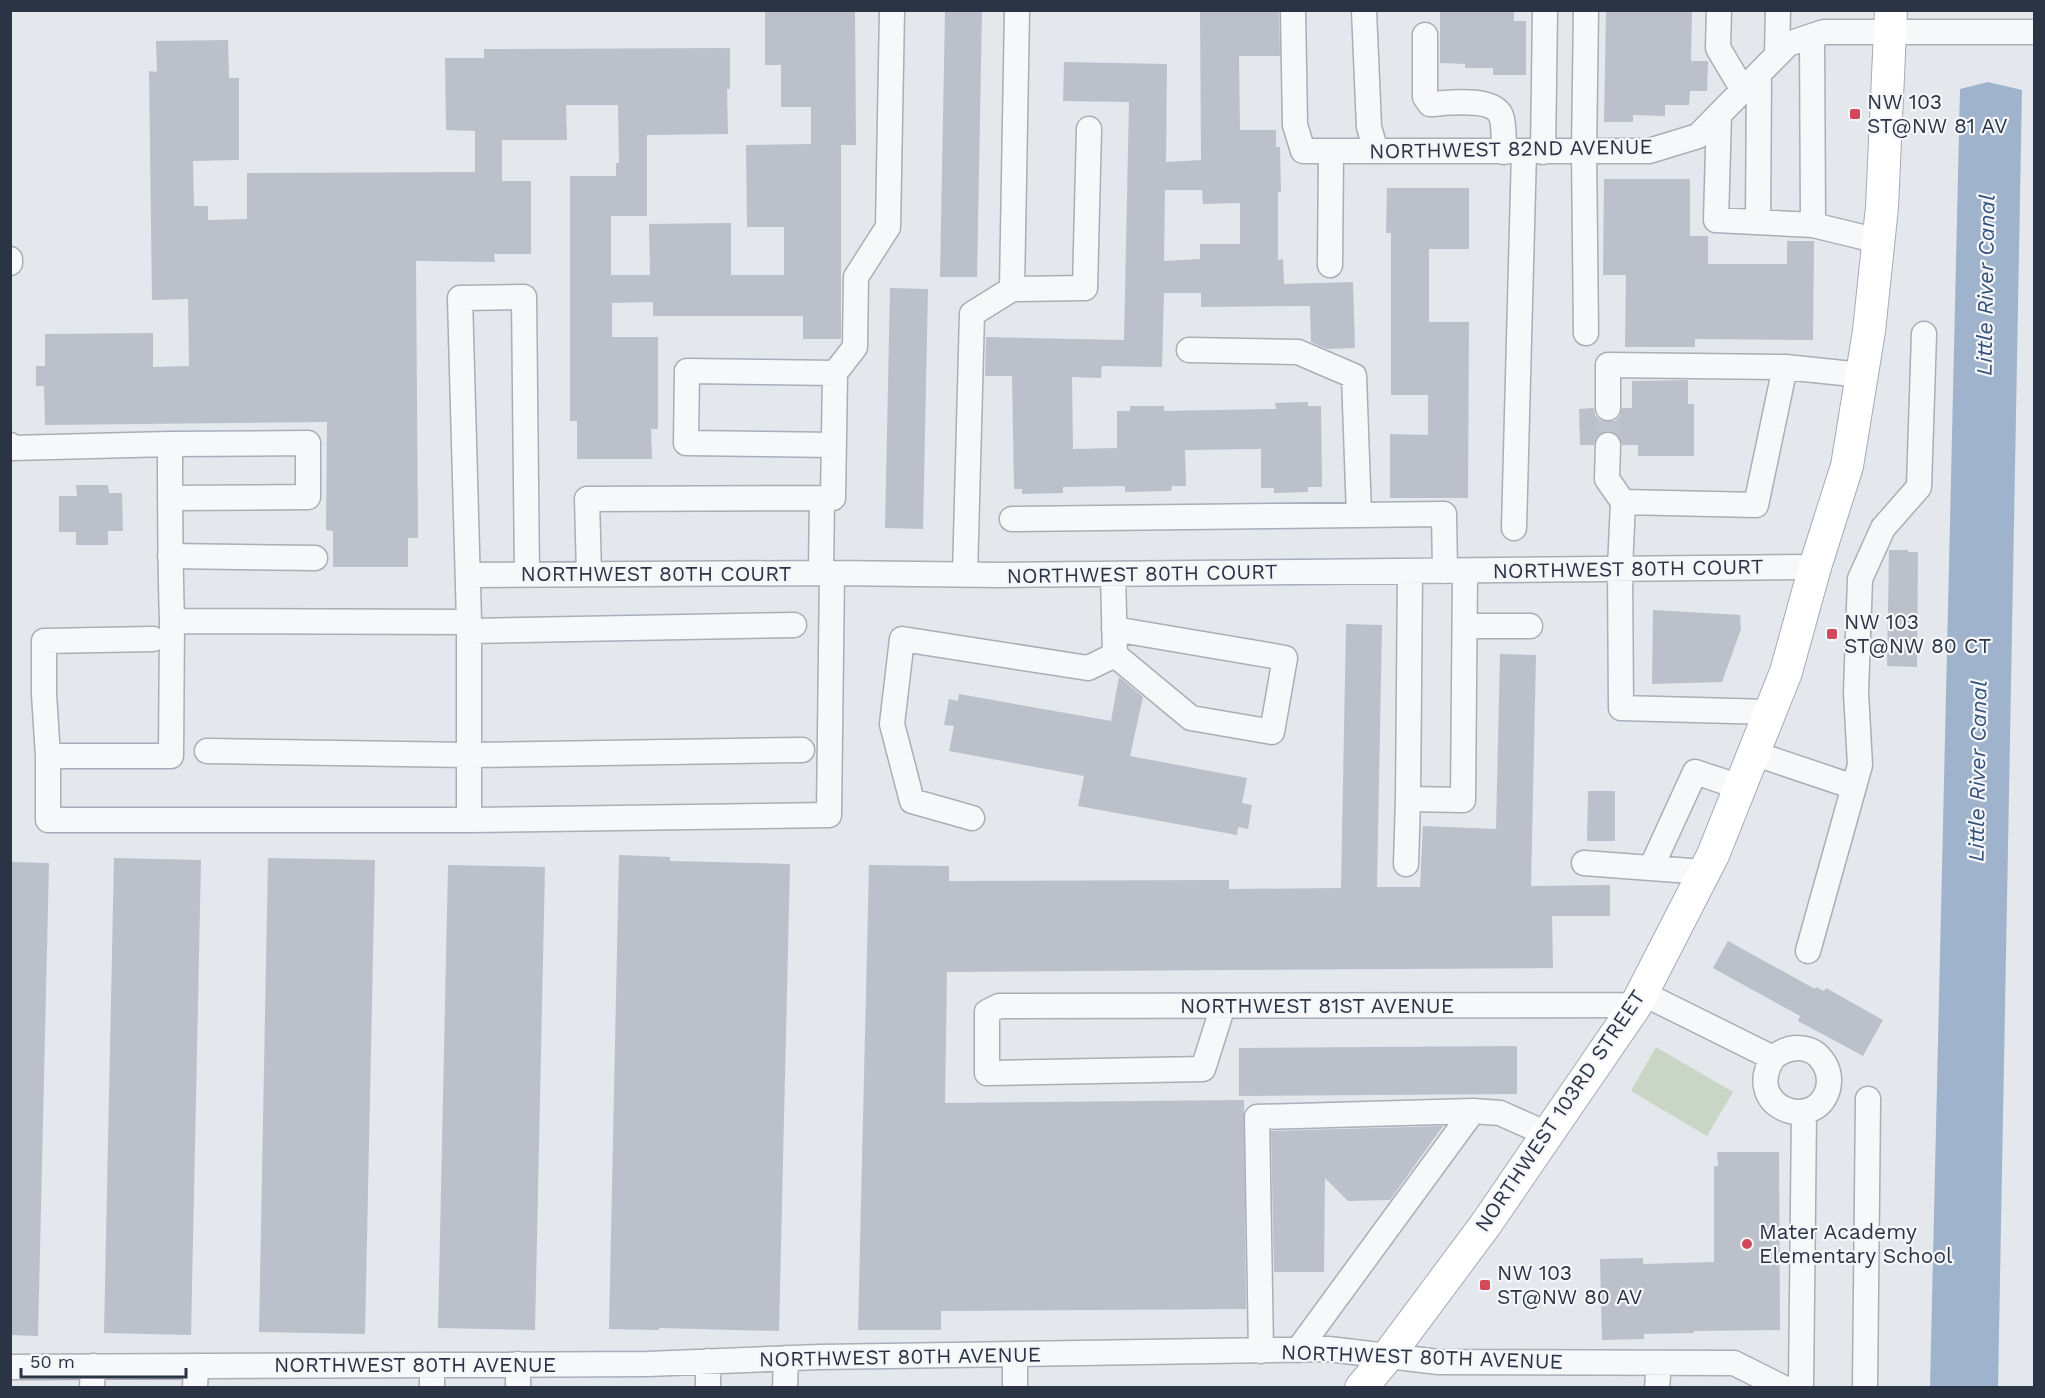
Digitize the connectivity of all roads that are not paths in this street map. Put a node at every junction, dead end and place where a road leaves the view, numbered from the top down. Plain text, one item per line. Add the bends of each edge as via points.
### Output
1 (892, 10) edge
2 (1017, 10) edge
3 (1293, 10) edge
4 (1364, 10) edge
5 (1545, 10) edge
6 (1586, 10) edge
7 (1719, 10) edge
8 (1778, 10) edge
9 (1891, 21) edge
10 (2034, 32) edge
11 (1425, 35) dead end
12 (1812, 36) junction
13 (1777, 54) junction
14 (1751, 82) junction
15 (1719, 115) junction
16 (1089, 129) dead end
17 (1331, 151) junction
18 (1376, 151) junction
19 (1584, 151) junction
20 (1524, 152) junction
21 (1758, 222) junction
22 (1813, 225) junction
23 (1879, 242) junction
24 (1330, 265) dead end
25 (1012, 289) junction
26 (1586, 333) dead end
27 (1924, 334) dead end
28 (1189, 350) dead end
29 (1785, 367) junction
30 (835, 373) junction
31 (1862, 375) junction
32 (1608, 408) tunnel mouth
33 (170, 444) junction
34 (10, 445) edge
35 (834, 445) junction
36 (1608, 445) tunnel mouth
37 (170, 498) junction
38 (822, 498) junction
39 (1623, 502) junction
40 (1359, 515) junction
41 (1012, 519) dead end
42 (1514, 528) dead end
43 (170, 556) junction
44 (315, 558) dead end
45 (1815, 567) junction
46 (1620, 569) junction
47 (1410, 571) junction
48 (1455, 571) junction
49 (826, 573) junction
50 (527, 574) junction
51 (589, 574) junction
52 (1113, 574) junction
53 (469, 575) junction
54 (965, 575) junction
55 (172, 621) junction
56 (794, 625) dead end
57 (469, 626) junction
58 (1465, 626) junction
59 (1530, 626) dead end
60 (1114, 628) junction
61 (153, 639) dead end
62 (1115, 655) junction
63 (1770, 712) junction
64 (802, 750) dead end
65 (207, 752) dead end
66 (1753, 753) junction
67 (469, 755) junction
68 (48, 756) junction
69 (1740, 787) junction
70 (1854, 787) junction
71 (1408, 799) junction
72 (972, 818) dead end
73 (469, 820) junction
74 (1584, 863) dead end
75 (1406, 864) dead end
76 (1651, 868) junction
77 (1704, 872) junction
78 (1808, 951) dead end
79 (1639, 999) junction
80 (1223, 1006) junction
81 (1773, 1058) junction
82 (1868, 1099) dead end
83 (1473, 1111) junction
84 (1804, 1112) junction
85 (1547, 1134) junction
86 (1298, 1350) junction
87 (1261, 1351) junction
88 (1015, 1354) junction
89 (1387, 1356) junction
90 (786, 1358) junction
91 (708, 1361) junction
92 (1659, 1363) junction
93 (10, 1367) edge
94 (432, 1376) edge
95 (518, 1376) edge
96 (93, 1377) edge
97 (196, 1377) edge
98 (708, 1388) edge
99 (785, 1388) edge
100 (1015, 1388) edge
101 (1361, 1388) edge
102 (1657, 1388) edge
103 (1784, 1388) edge
104 (1801, 1388) edge
105 (1865, 1388) edge

1 - 30 street via 888,227 856,277 855,347
2 - 25 street
3 - 17 street, NORTHWEST 82ND AVENUE via 1294,125 1303,151
4 - 18 street via 1369,127
5 - 20 street
6 - 19 street
7 - 14 street via 1718,48
8 - 13 street
9 - 10 street, NORTHWEST 82ND AVENUE
9 - 12 street, NORTHWEST 82ND AVENUE
9 - 23 main road, NORTHWEST 103RD STREET
11 - 20 street via 1425,97 1430,104 1486,104 1497,109
12 - 13 street, NORTHWEST 82ND AVENUE via 1788,44
12 - 22 street
13 - 14 street, NORTHWEST 82ND AVENUE
14 - 15 street, NORTHWEST 82ND AVENUE
14 - 21 street
15 - 19 street, NORTHWEST 82ND AVENUE via 1698,136 1649,151
15 - 21 street via 1716,220
16 - 25 street via 1085,288
17 - 18 street, NORTHWEST 82ND AVENUE
17 - 24 street
18 - 20 street, NORTHWEST 82ND AVENUE
19 - 20 street, NORTHWEST 82ND AVENUE
19 - 26 street
20 - 42 street
21 - 22 street
22 - 23 street
23 - 31 main road, NORTHWEST 103RD STREET
25 - 54 street via 972,314
27 - 70 street via 1919,487 1883,528 1860,579 1856,693 1860,765
28 - 40 street via 1298,352 1354,376
29 - 31 street
29 - 32 street via 1608,364
29 - 39 street via 1755,505
30 - 35 street
30 - 35 street via 687,371 686,443
31 - 45 main road, NORTHWEST 103RD STREET via 1847,466
33 - 34 street via 12,448
33 - 37 street
33 - 37 street via 308,443 309,497
35 - 38 street via 833,498
36 - 39 street via 1607,479
37 - 43 street
38 - 49 street
38 - 51 street via 587,500
39 - 46 street
40 - 41 street
40 - 48 street via 1444,514
43 - 44 street
43 - 55 street
45 - 46 street, NORTHWEST 80TH COURT
45 - 63 main road, NORTHWEST 103RD STREET via 1786,672
46 - 48 street, NORTHWEST 80TH COURT
46 - 63 street via 1621,708
47 - 48 street, NORTHWEST 80TH COURT
47 - 52 street, NORTHWEST 80TH COURT
47 - 71 street
48 - 58 street
49 - 51 street, NORTHWEST 80TH COURT
49 - 54 street, NORTHWEST 80TH COURT
49 - 73 street via 829,815
50 - 51 street, NORTHWEST 80TH COURT
50 - 53 street, NORTHWEST 80TH COURT
50 - 53 street via 524,297 460,298
52 - 54 street, NORTHWEST 80TH COURT
52 - 60 street
53 - 57 street
55 - 57 street
55 - 68 street via 171,756
56 - 57 street
57 - 67 street
58 - 59 street
58 - 71 street via 1463,800
60 - 62 street
60 - 62 street via 1285,658 1272,732 1191,718
61 - 68 street via 44,641
62 - 72 street via 1088,668 902,639 892,724 912,801
63 - 66 main road, NORTHWEST 103RD STREET
64 - 67 street
65 - 67 street
66 - 69 main road, NORTHWEST 103RD STREET
66 - 70 street
67 - 73 street
68 - 73 street via 48,820
69 - 76 street via 1695,772
69 - 77 main road, NORTHWEST 103RD STREET
70 - 78 street
71 - 75 street
74 - 76 street
76 - 77 street
77 - 79 main road, NORTHWEST 103RD STREET
79 - 80 street, NORTHWEST 81ST AVENUE
79 - 81 street
79 - 85 main road, NORTHWEST 103RD STREET
80 - 80 street, NORTHWEST 81ST AVENUE via 999,1006 987,1012 987,1073 1203,1069
81 - 84 street via 1765,1077 1769,1097 1784,1110
81 - 84 street via 1790,1048 1800,1048 1818,1055 1825,1063 1827,1093 1814,1108
82 - 105 street
83 - 85 street via 1500,1113
83 - 86 street
83 - 87 street via 1257,1117
84 - 104 street
85 - 89 main road, NORTHWEST 103RD STREET via 1486,1224
86 - 87 street, NORTHWEST 80TH AVENUE
86 - 89 street, NORTHWEST 80TH AVENUE via 1328,1348
87 - 88 street, NORTHWEST 80TH AVENUE
88 - 90 street, NORTHWEST 80TH AVENUE
88 - 100 street
89 - 92 street, NORTHWEST 80TH AVENUE via 1438,1362
89 - 101 main road, NORTHWEST 103RD STREET
90 - 91 street, NORTHWEST 80TH AVENUE
90 - 99 street
91 - 95 street, NORTHWEST 80TH AVENUE
91 - 98 street
92 - 102 street
92 - 103 street, NORTHWEST 80TH AVENUE via 1734,1363
93 - 96 street, NORTHWEST 80TH AVENUE
94 - 95 street, NORTHWEST 80TH AVENUE
94 - 97 street, NORTHWEST 80TH AVENUE
96 - 97 street, NORTHWEST 80TH AVENUE

